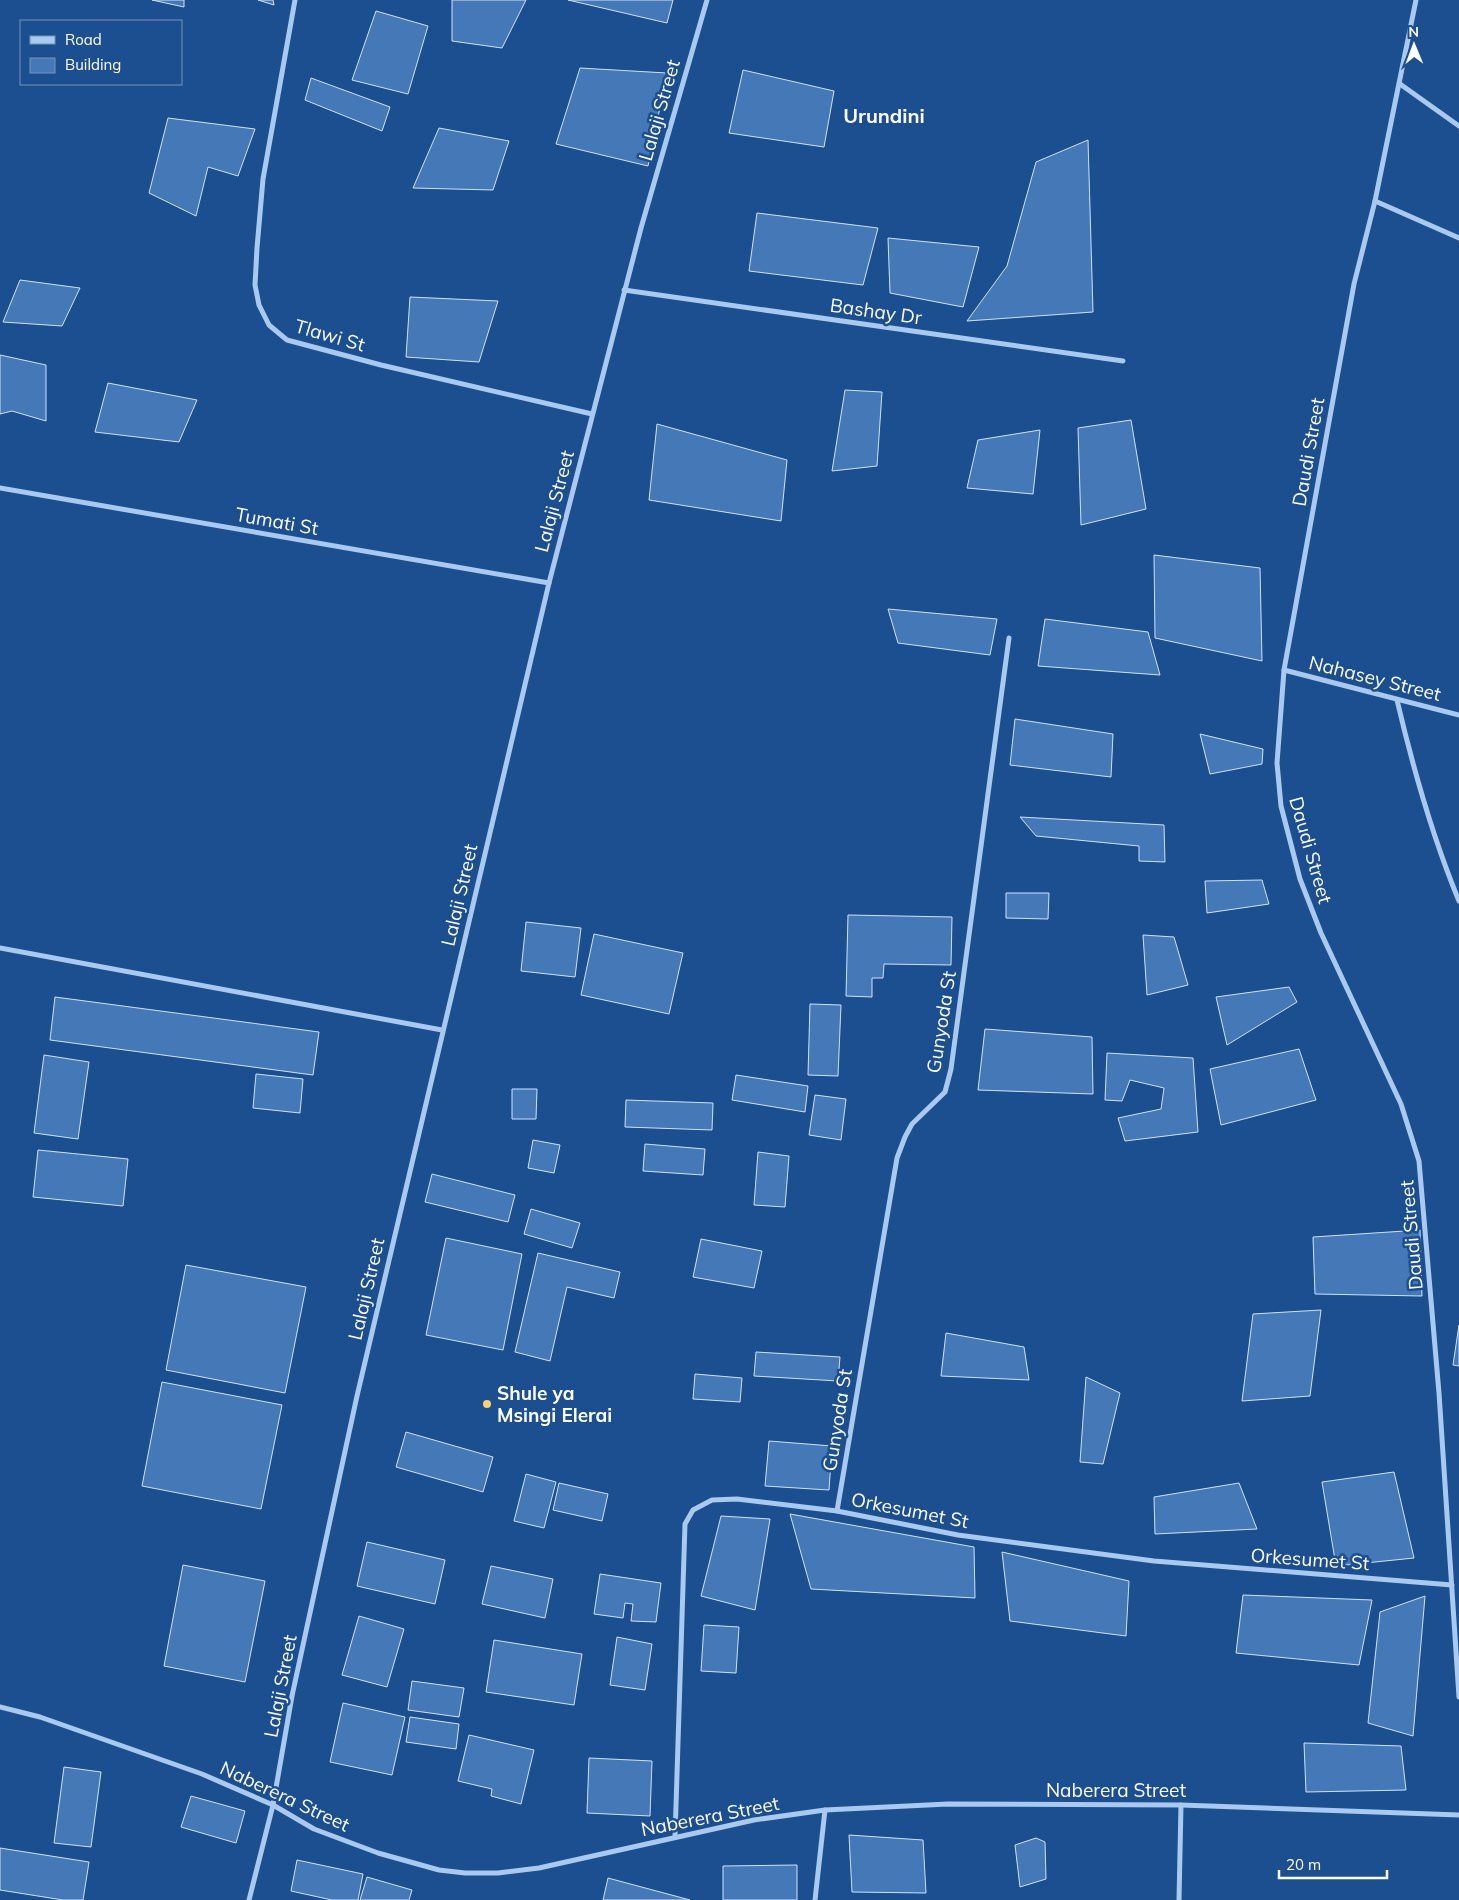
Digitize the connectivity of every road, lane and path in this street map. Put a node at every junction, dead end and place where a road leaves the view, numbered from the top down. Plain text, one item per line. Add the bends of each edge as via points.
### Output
1 (295, 0) edge
2 (707, 0) edge
3 (1416, 0) edge
4 (1400, 84) junction
5 (1459, 126) edge
6 (1376, 201) junction
7 (1459, 238) edge
8 (624, 290) junction
9 (1123, 361) dead end
10 (592, 414) junction
11 (0, 488) edge
12 (549, 583) junction
13 (1009, 638) dead end
14 (1284, 670) junction
15 (1397, 700) junction
16 (1459, 715) edge
17 (1459, 901) edge
18 (0, 948) edge
19 (442, 1030) junction
20 (837, 1511) junction
21 (1452, 1584) junction
22 (1459, 1697) edge
23 (0, 1707) edge
24 (273, 1805) junction
25 (1180, 1805) junction
26 (825, 1810) junction
27 (1459, 1815) edge
28 (675, 1837) junction
29 (250, 1900) edge
30 (815, 1900) edge
31 (1179, 1900) edge

1 - 10 street, Tlawi St via 264,179 255,285 259,305 269,325 287,340
2 - 8 street, Lalaji Street
3 - 4 street, Daudi Street
4 - 5 street
4 - 6 street, Daudi Street
6 - 7 street
6 - 14 street, Daudi Street via 1354,284
8 - 9 street, Bashay Dr
8 - 10 street, Lalaji Street
10 - 12 street, Lalaji Street
11 - 12 street, Tumati St
12 - 19 street, Lalaji Street
13 - 20 street, Gunyoda St via 951,1069 945,1092 912,1124 897,1158
14 - 15 street, Nahasey Street
14 - 21 street, Daudi Street via 1277,763 1285,828 1320,933 1401,1104 1419,1160
15 - 16 street, Nahasey Street
15 - 17 street via 1427,812
18 - 19 street
19 - 24 street, Lalaji Street via 352,1416 292,1696
20 - 21 street, Orkesumet St via 958,1535 1144,1560
20 - 28 street, Orkesumet St via 737,1499 712,1500 693,1510 685,1524
21 - 22 street, Daudi Street
23 - 24 street, Naberera Street via 40,1716 202,1774
24 - 28 street, Naberera Street via 314,1829 439,1870 498,1873 539,1868
24 - 29 street, Lalaji Street
25 - 26 street, Naberera Street via 948,1804
25 - 27 street, Naberera Street
25 - 31 street
26 - 28 street, Naberera Street via 754,1820
26 - 30 street

